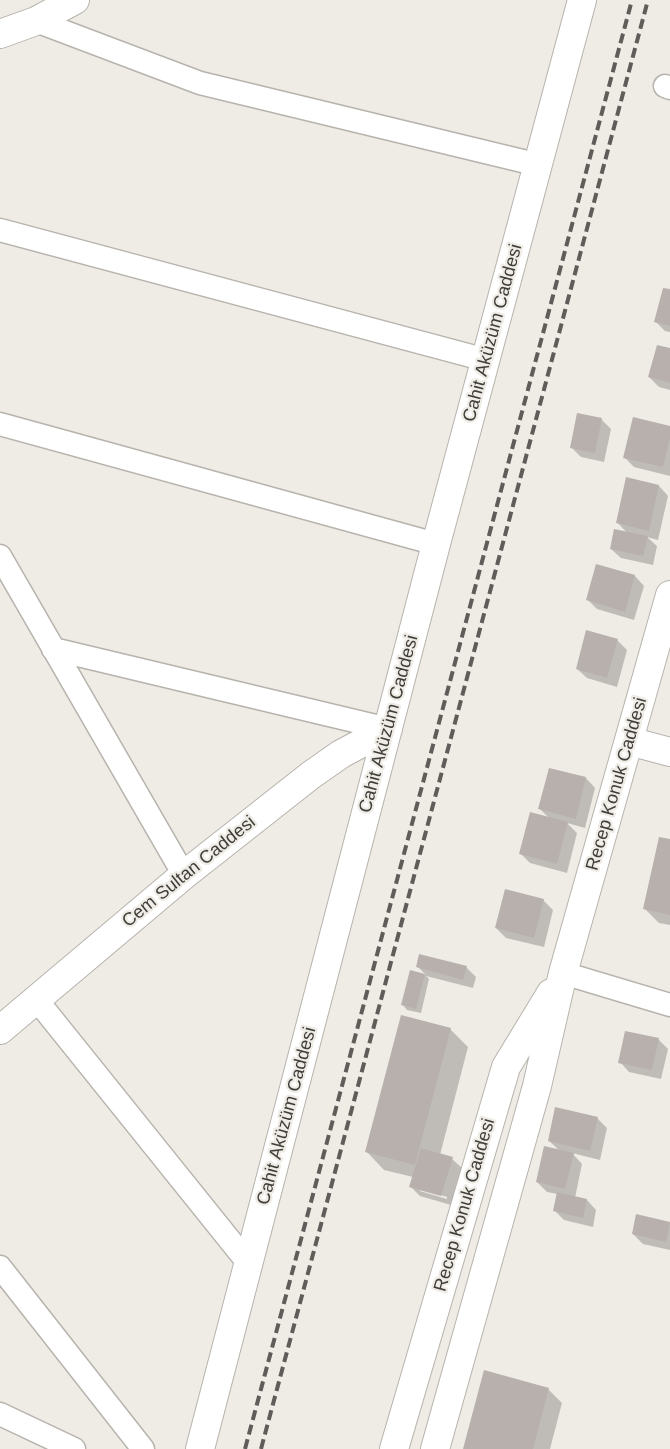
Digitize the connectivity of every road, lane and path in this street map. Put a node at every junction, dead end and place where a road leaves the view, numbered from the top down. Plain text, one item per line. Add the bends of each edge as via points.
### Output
1 (75, 0) edge
2 (582, 0) edge
3 (36, 21) junction
4 (0, 34) edge
5 (539, 165) junction
6 (0, 230) edge
7 (486, 360) junction
8 (0, 424) edge
9 (436, 544) junction
10 (0, 556) edge
11 (670, 595) edge
12 (53, 649) junction
13 (388, 729) junction
14 (629, 741) junction
15 (670, 752) edge
16 (184, 875) junction
17 (563, 973) junction
18 (36, 999) junction
19 (670, 1005) edge
20 (0, 1030) edge
21 (249, 1264) junction
22 (0, 1267) edge
23 (0, 1414) edge
24 (74, 1449) edge
25 (143, 1449) edge
26 (200, 1449) edge
27 (394, 1449) edge
28 (435, 1449) edge

1 - 3 street
2 - 5 street, Cahit Aküzüm Caddesi
3 - 4 street
3 - 5 street via 200,83
5 - 7 street, Cahit Aküzüm Caddesi
6 - 7 street
7 - 9 street, Cahit Aküzüm Caddesi
8 - 9 street
9 - 13 street, Cahit Aküzüm Caddesi
10 - 12 street
11 - 14 street, Recep Konuk Caddesi
12 - 13 street
12 - 16 street
13 - 16 street, Cem Sultan Caddesi via 341,754 311,775
13 - 21 street, Cahit Aküzüm Caddesi
14 - 15 street
14 - 17 street, Recep Konuk Caddesi
16 - 18 street, Cem Sultan Caddesi
17 - 19 street
17 - 27 street, Recep Konuk Caddesi via 506,1067
17 - 28 street, Recep Konuk Caddesi via 537,1086
18 - 20 street, Cem Sultan Caddesi
18 - 21 street
21 - 26 street, Cahit Aküzüm Caddesi
22 - 25 street
23 - 24 street

